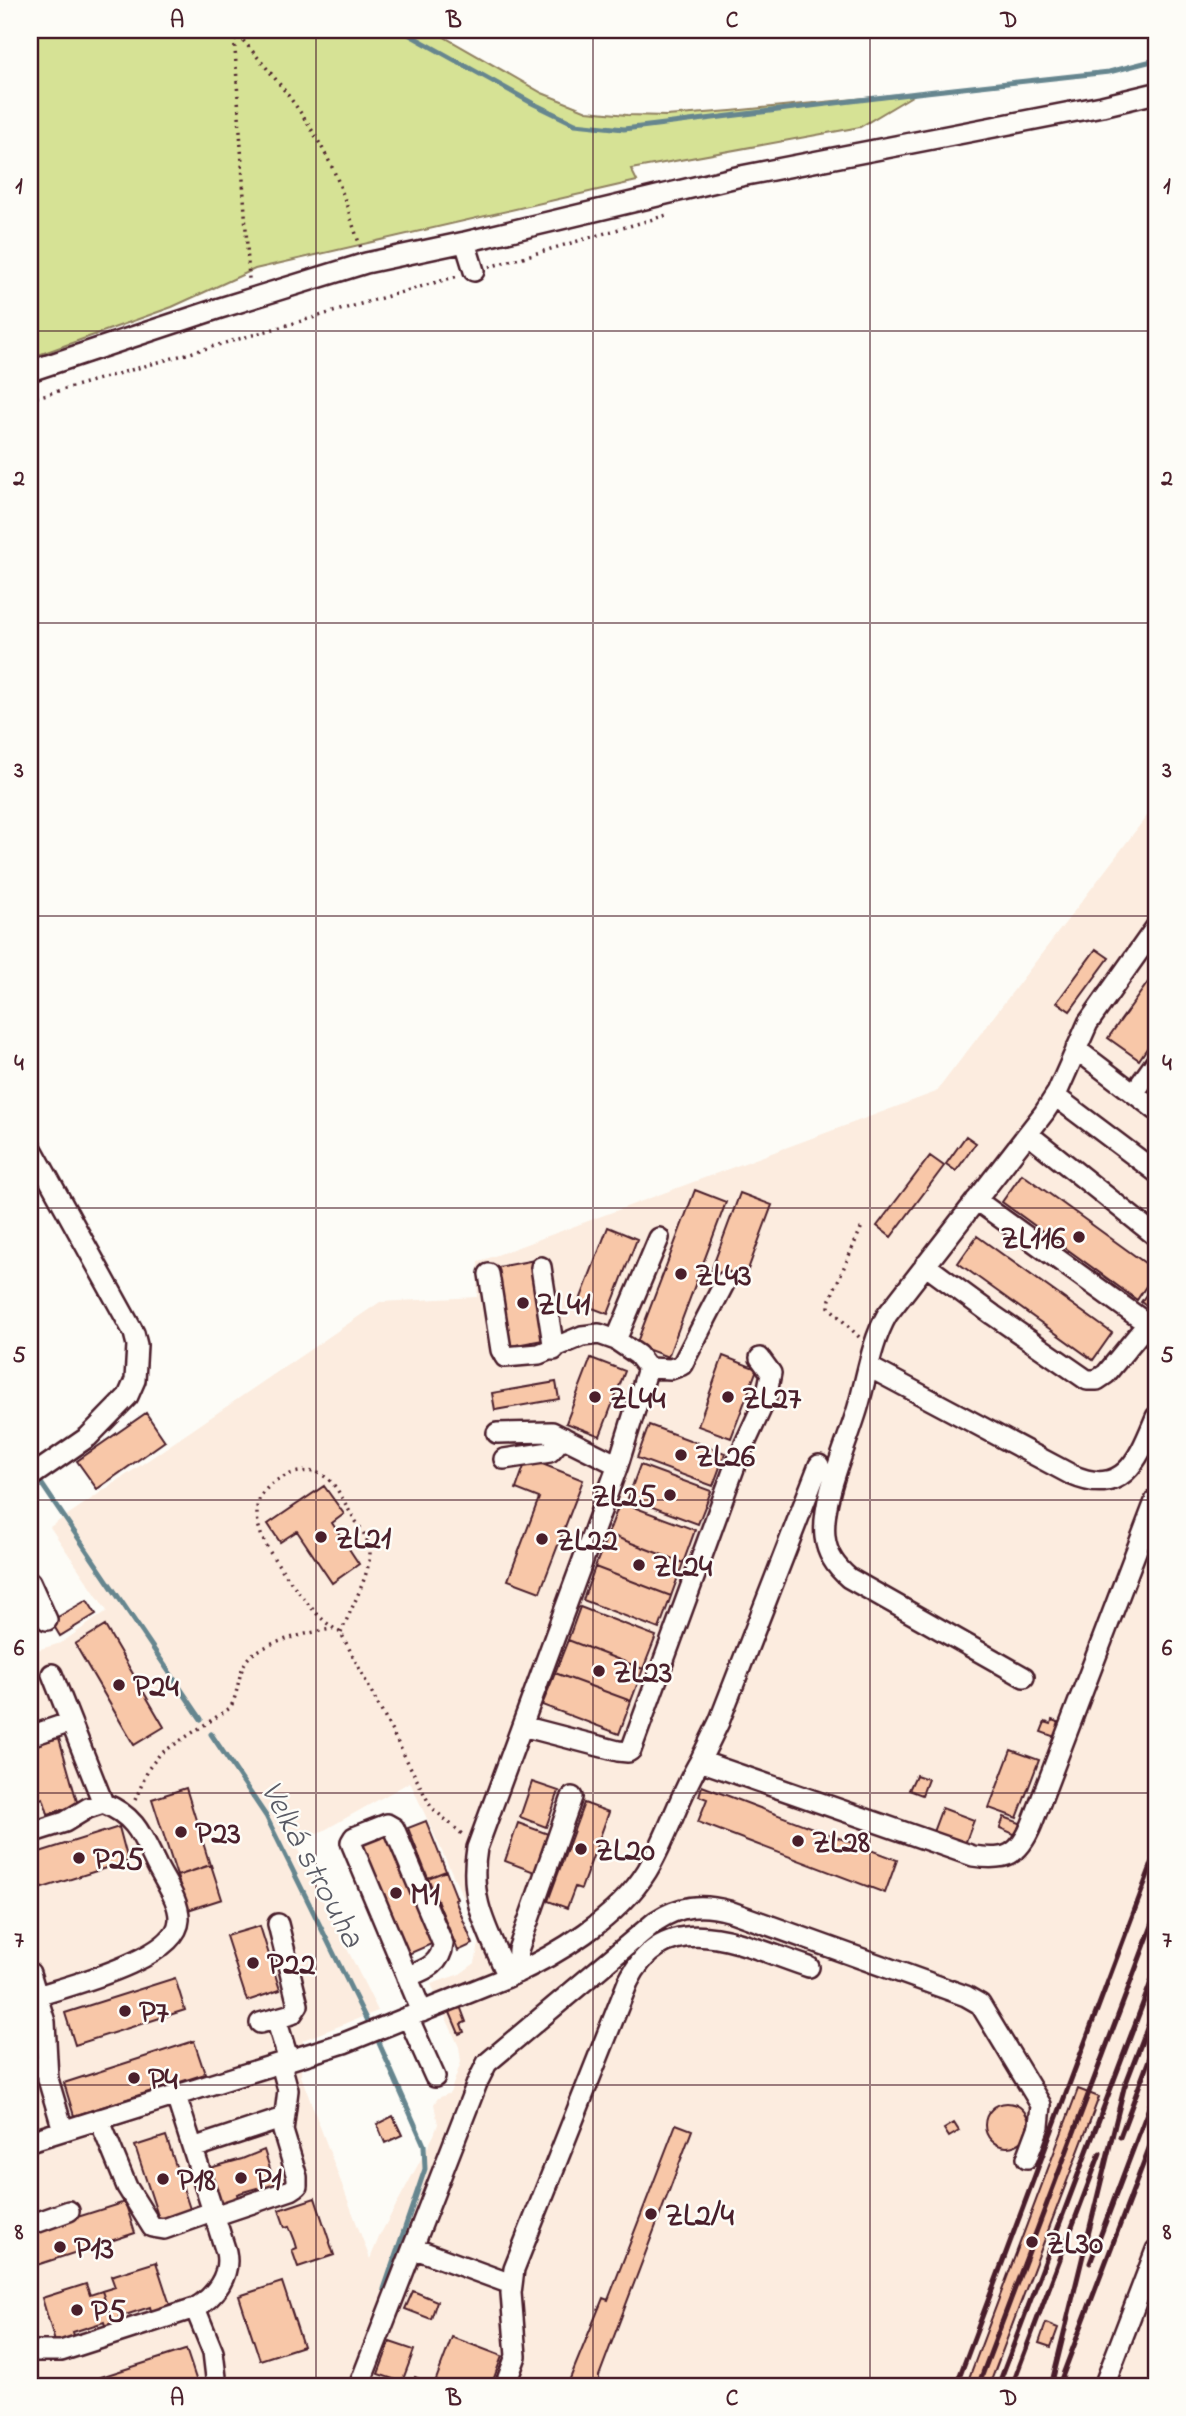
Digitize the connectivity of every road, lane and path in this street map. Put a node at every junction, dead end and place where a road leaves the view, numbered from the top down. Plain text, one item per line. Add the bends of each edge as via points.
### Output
1 (234, 30) edge
2 (1156, 93) edge
3 (674, 213) dead end
4 (465, 242) junction
5 (366, 263) junction
6 (474, 271) junction
7 (250, 299) junction
8 (30, 371) edge
9 (30, 399) edge
10 (1156, 927) edge
11 (1076, 1049) junction
12 (1156, 1062) edge
13 (1134, 1093) junction
14 (1055, 1096) junction
15 (1156, 1110) edge
16 (1028, 1134) junction
17 (30, 1145) edge
18 (1156, 1172) edge
19 (976, 1200) junction
20 (863, 1224) dead end
21 (1156, 1236) edge
22 (659, 1238) dead end
23 (925, 1265) junction
24 (541, 1267) dead end
25 (489, 1274) dead end
26 (725, 1282) dead end
27 (1152, 1327) edge
28 (616, 1340) junction
29 (554, 1350) junction
30 (872, 1358) junction
31 (760, 1359) dead end
32 (648, 1368) junction
33 (1156, 1417) edge
34 (497, 1433) dead end
35 (564, 1437) junction
36 (504, 1459) dead end
37 (618, 1465) junction
38 (819, 1465) dead end
39 (30, 1477) edge
40 (1156, 1499) edge
41 (30, 1582) edge
42 (47, 1620) dead end
43 (334, 1629) junction
44 (341, 1633) junction
45 (51, 1674) dead end
46 (1024, 1677) dead end
47 (71, 1723) junction
48 (522, 1726) junction
49 (30, 1736) edge
50 (700, 1761) junction
51 (572, 1797) dead end
52 (103, 1803) junction
53 (127, 1814) junction
54 (30, 1833) edge
55 (477, 1848) junction
56 (278, 1924) dead end
57 (809, 1967) dead end
58 (30, 1973) edge
59 (512, 1975) junction
60 (407, 1976) junction
61 (37, 1996) junction
62 (415, 2015) junction
63 (285, 2062) junction
64 (38, 2063) edge
65 (435, 2077) dead end
66 (176, 2096) junction
67 (284, 2118) junction
68 (99, 2119) junction
69 (63, 2130) junction
70 (30, 2141) edge
71 (193, 2148) junction
72 (1027, 2158) dead end
73 (69, 2211) dead end
74 (213, 2214) junction
75 (30, 2225) edge
76 (412, 2248) junction
77 (1156, 2250) edge
78 (511, 2284) junction
79 (195, 2308) junction
80 (30, 2351) edge
81 (217, 2386) edge
82 (359, 2386) edge
83 (505, 2386) edge
84 (1104, 2386) edge

1 - 5 path via 304,116 330,163
1 - 7 path
2 - 4 street via 741,176
3 - 6 path
4 - 5 street
4 - 6 street
5 - 7 street
6 - 9 path
7 - 8 street
10 - 11 street via 1088,1023
11 - 13 street
11 - 14 street
12 - 13 street
13 - 15 street
14 - 16 street
14 - 18 street
16 - 19 street
16 - 21 street
17 - 39 street via 136,1341 135,1380 130,1392 102,1425
19 - 23 street
19 - 27 street
20 - 30 path via 829,1307
22 - 28 street
23 - 27 street via 1087,1380 1106,1374
23 - 30 street via 887,1315
24 - 29 street
25 - 29 street via 503,1355 512,1358
26 - 32 street via 681,1365
28 - 29 street via 590,1334
28 - 32 street
30 - 33 street via 1072,1475 1090,1481 1110,1479 1132,1468
30 - 46 street via 827,1505 825,1538 832,1560 859,1586
31 - 48 street via 771,1373 769,1389 736,1463 631,1750 618,1751
32 - 37 street
34 - 35 street via 544,1431
35 - 36 street via 550,1452
35 - 37 street
37 - 48 street
38 - 50 street
40 - 50 street via 1032,1824 1009,1856 973,1856
41 - 42 street
43 - 44 path
43 - 44 path via 297,1590 260,1535 257,1511 261,1495 292,1474 312,1472 327,1478 369,1546 368,1568
43 - 53 path via 251,1654 230,1708 160,1754
44 - 55 path via 431,1807
45 - 47 street
47 - 49 street
47 - 52 street
48 - 55 street
50 - 59 street via 637,1886 579,1937
51 - 59 street
52 - 53 street
52 - 54 street
53 - 61 street via 175,1901 179,1919 174,1933 136,1963
55 - 59 street via 475,1893
56 - 63 street via 298,2000 295,2012 268,2021
57 - 78 street via 696,1934 672,1938 639,1962 513,2269
58 - 61 street
59 - 62 street
60 - 60 street via 351,1842 387,1824 394,1828 443,1944 433,1965
60 - 62 street
61 - 64 street via 45,2022
62 - 63 street
62 - 65 street
63 - 66 street
63 - 67 street
64 - 69 street
66 - 68 street
66 - 71 street
67 - 71 street
67 - 74 street via 284,2137 297,2186
68 - 69 street
68 - 74 street via 127,2187 152,2227 164,2229
69 - 70 street
71 - 74 street
72 - 76 street via 1041,2120 1040,2100 980,2004 717,1908 682,1908 656,1921 487,2063
73 - 75 street
74 - 79 street via 228,2268 211,2297
76 - 78 street
76 - 82 street
77 - 84 street
78 - 83 street via 517,2347
79 - 80 street via 61,2351
79 - 81 street via 212,2352

